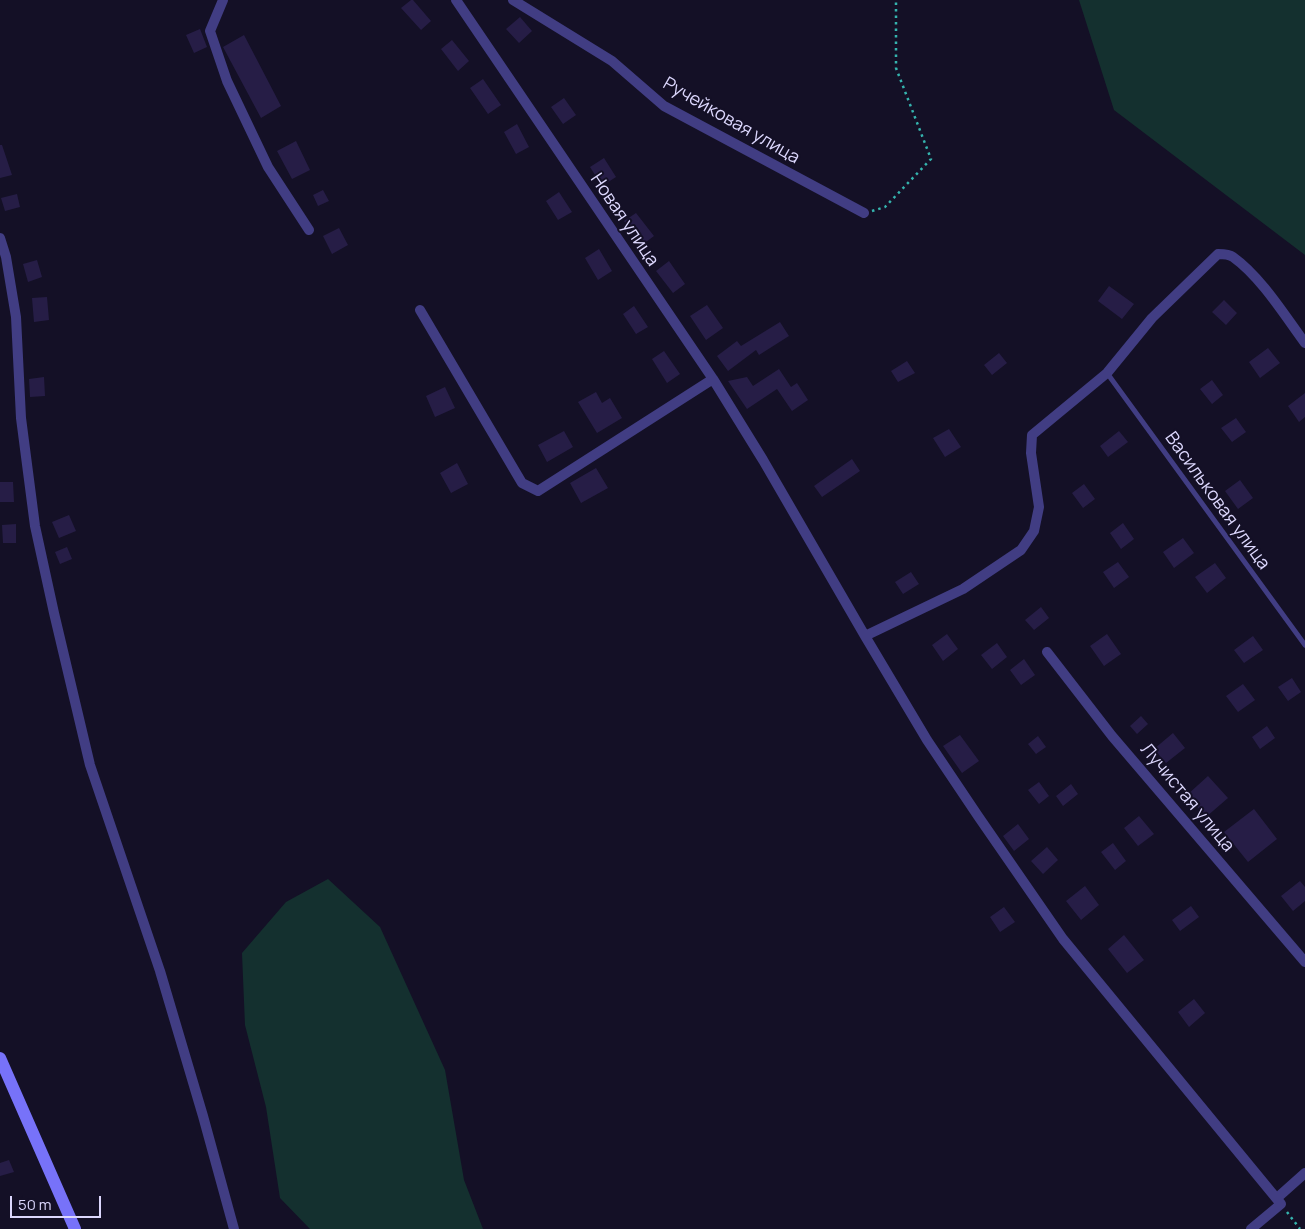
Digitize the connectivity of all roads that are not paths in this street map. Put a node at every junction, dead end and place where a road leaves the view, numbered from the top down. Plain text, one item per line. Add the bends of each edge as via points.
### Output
1 (223, 0) edge
2 (456, 0) edge
3 (513, 0) edge
4 (864, 213) road end
5 (309, 230) dead end
6 (0, 238) edge
7 (420, 310) dead end
8 (1305, 343) edge
9 (1106, 374) junction
10 (714, 379) junction
11 (864, 636) junction
12 (1305, 645) edge
13 (1048, 652) dead end
14 (1305, 962) edge
15 (0, 1058) edge
16 (1305, 1173) edge
17 (1279, 1201) junction
18 (75, 1229) edge
19 (234, 1229) edge
20 (1252, 1229) edge

1 - 5 street via 210,30 227,81 268,167
2 - 10 street, Новая улица
3 - 4 street, Ручейковая улица via 612,61 664,106
6 - 19 street via 16,317 21,418 35,526 90,765 160,971
7 - 10 street via 522,483 538,491
8 - 9 street via 1250,273 1232,255 1218,254 1152,318
9 - 11 street via 1032,435 1031,453 1039,507 1034,531 1021,550 963,590
9 - 12 lane, Васильковая улица
10 - 11 street, Новая улица
11 - 17 street, Новая улица via 927,740 1063,938
13 - 14 street, Лучистая улица via 1112,736
15 - 18 main road
16 - 17 street
17 - 20 street

